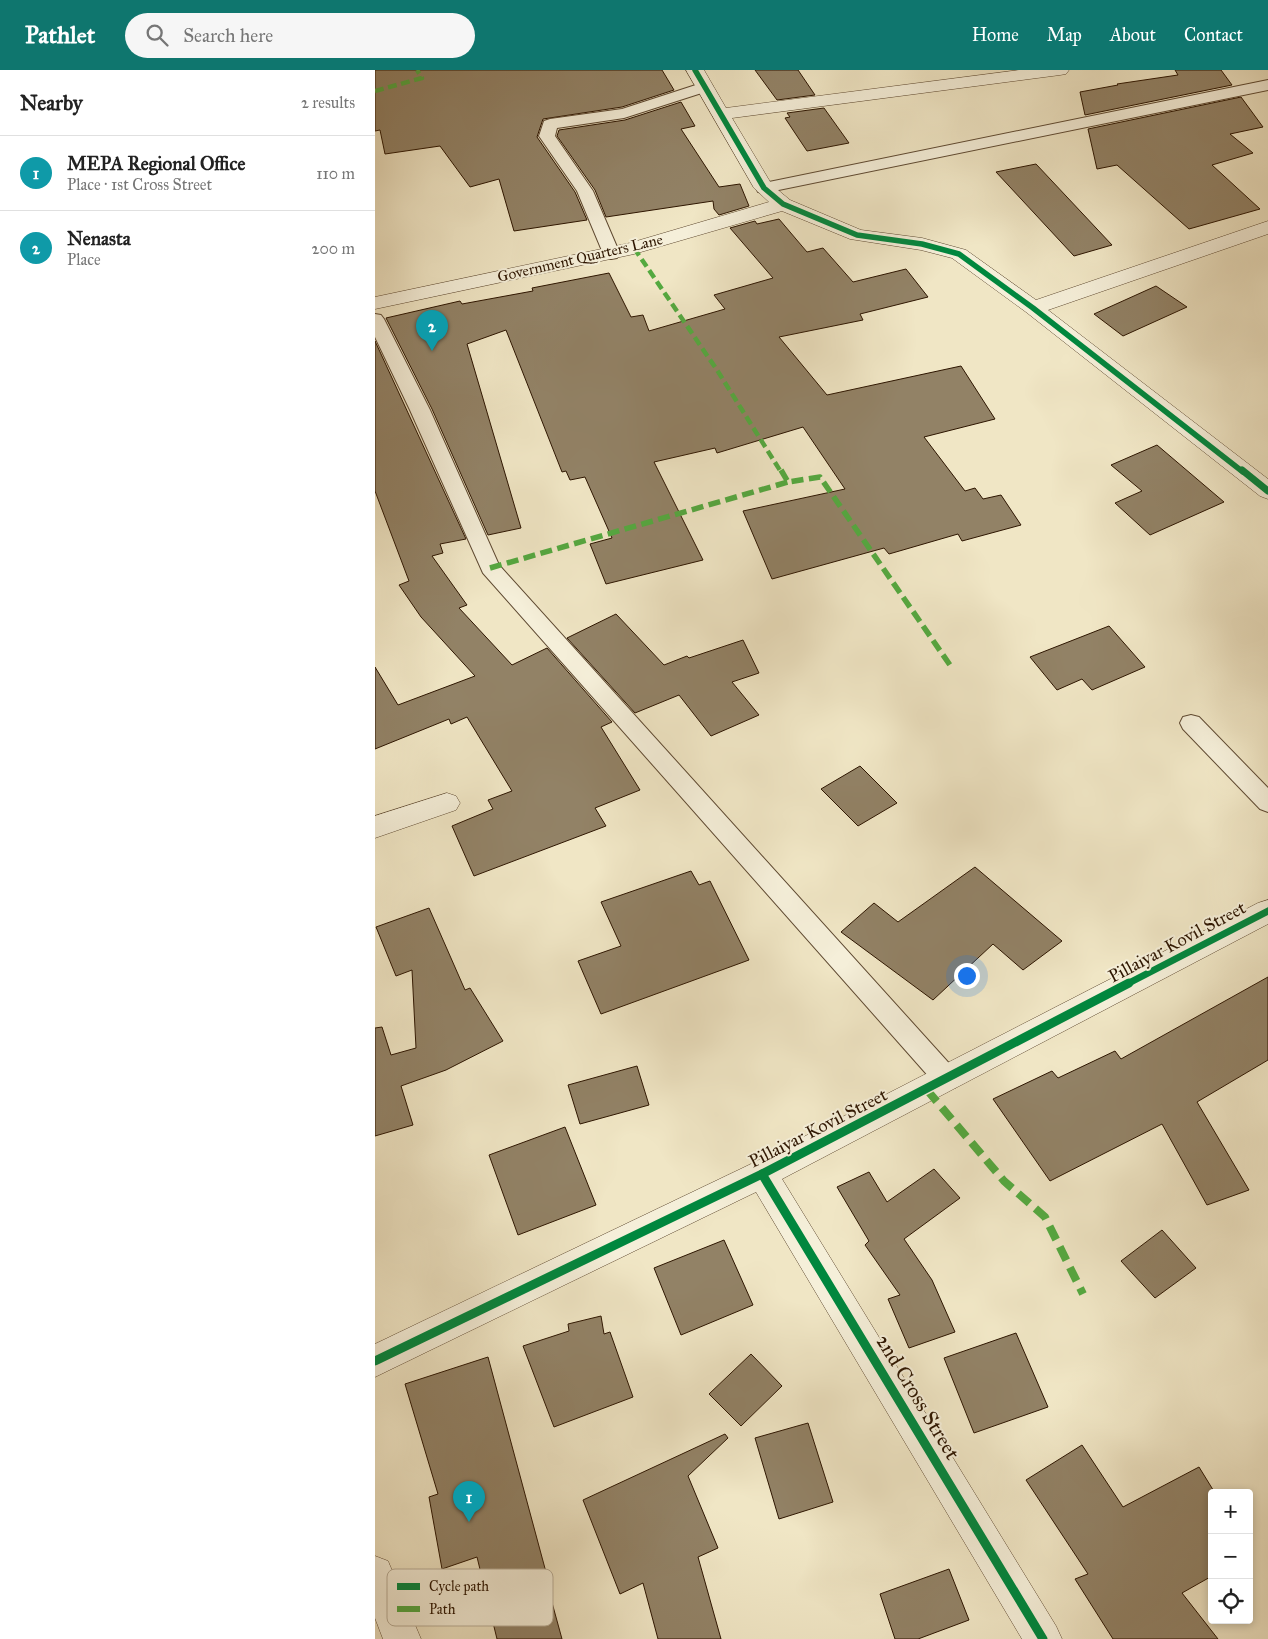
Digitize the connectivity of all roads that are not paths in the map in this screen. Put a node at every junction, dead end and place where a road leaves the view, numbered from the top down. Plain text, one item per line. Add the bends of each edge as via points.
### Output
1 (1060, 70) edge
2 (700, 79) edge
3 (1268, 85) edge
4 (720, 114) junction
5 (764, 188) junction
6 (783, 204) junction
7 (1268, 227) edge
8 (611, 254) junction
9 (375, 303) edge
10 (1033, 308) junction
11 (375, 319) edge
12 (1268, 491) edge
13 (1191, 723) dead end
14 (447, 803) dead end
15 (1268, 803) edge
16 (375, 827) edge
17 (1268, 911) edge
18 (947, 1079) junction
19 (762, 1174) junction
20 (375, 1361) edge
21 (375, 1574) edge
22 (387, 1603) edge
23 (397, 1626) edge
24 (402, 1639) edge
25 (1043, 1639) edge

1 - 4 street
2 - 4 street
2 - 8 lane via 625,113 550,124 547,136 585,191
3 - 5 lane
4 - 5 street
5 - 6 street
6 - 8 street, Government Quarters Lane
6 - 10 street via 857,235 922,244 959,254
7 - 10 street
8 - 9 street, Government Quarters Lane
10 - 12 street
11 - 18 lane via 420,410 490,568
13 - 15 lane
14 - 16 street
17 - 18 street, Pillaiyar Kovil Street
18 - 19 street, Pillaiyar Kovil Street
19 - 20 street, Pillaiyar Kovil Street
19 - 25 street, 2nd Cross Street
21 - 22 street
23 - 24 street

